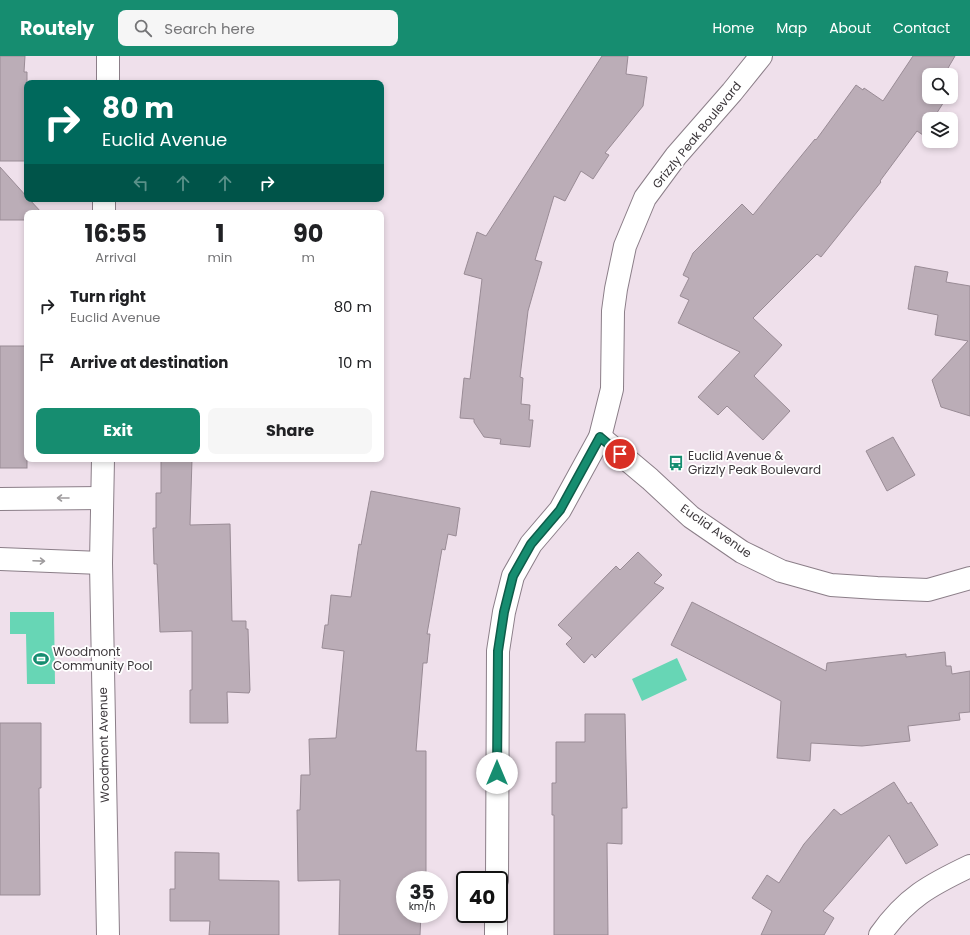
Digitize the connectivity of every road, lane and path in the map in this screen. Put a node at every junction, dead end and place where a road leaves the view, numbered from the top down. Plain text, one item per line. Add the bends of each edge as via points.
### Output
1 (108, 56) edge
2 (761, 56) edge
3 (108, 80) edge
4 (600, 437) junction
5 (103, 462) edge
6 (0, 498) edge
7 (102, 498) junction
8 (0, 559) edge
9 (101, 563) junction
10 (970, 578) edge
11 (970, 866) edge
12 (497, 871) edge
13 (496, 923) edge
14 (108, 935) edge
15 (496, 935) edge
16 (880, 935) edge

1 - 3 street
2 - 4 street, Grizzly Peak Boulevard via 676,156 645,198 625,246 616,288 613,311 612,389
4 - 10 street, Euclid Avenue via 691,517 742,552 781,571 831,585 928,590
4 - 12 street, Grizzly Peak Boulevard via 560,510 531,544 513,576 504,612 498,651
5 - 7 street, Woodmont Avenue
7 -> 6 street
7 - 9 street, Woodmont Avenue
8 -> 9 street
9 - 14 street, Woodmont Avenue
11 - 16 street via 940,880 912,898 891,919
13 - 15 street

